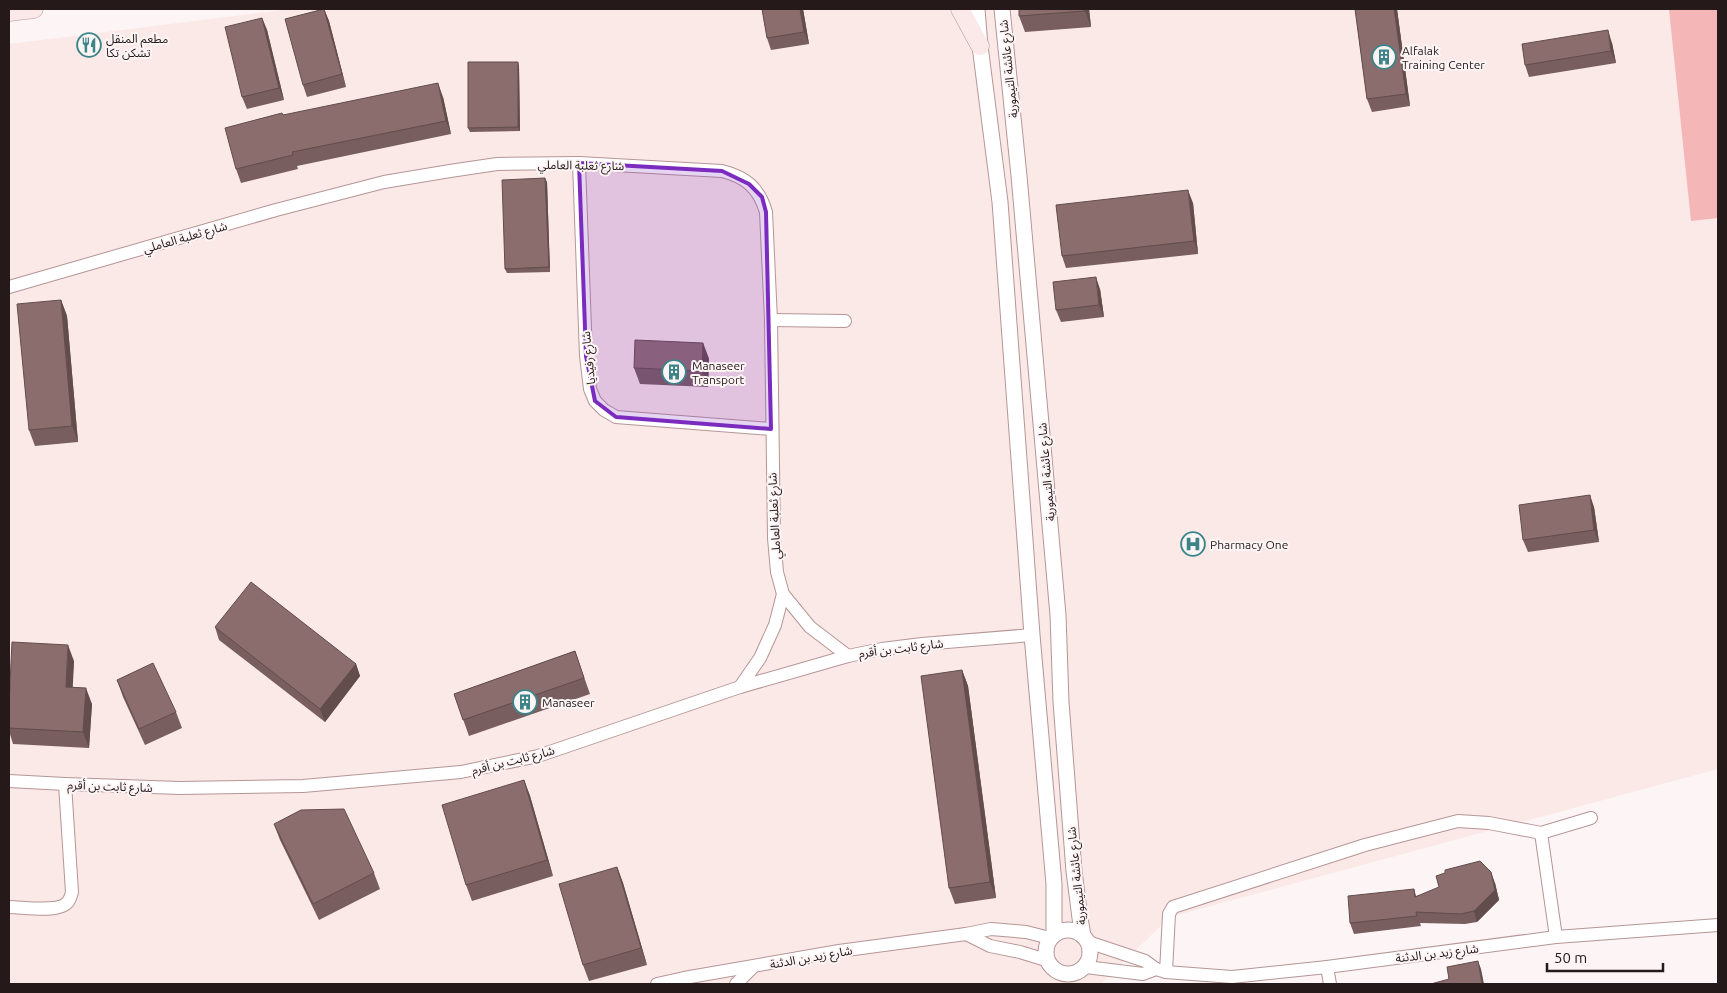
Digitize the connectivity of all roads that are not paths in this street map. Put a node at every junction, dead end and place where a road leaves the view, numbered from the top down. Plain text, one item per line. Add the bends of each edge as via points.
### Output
1 (34, 9) edge
2 (960, 9) edge
3 (977, 9) edge
4 (1002, 9) edge
5 (9, 12) edge
6 (980, 46) junction
7 (579, 163) junction
8 (9, 287) edge
9 (771, 320) junction
10 (845, 321) dead end
11 (771, 429) junction
12 (783, 594) junction
13 (1032, 635) junction
14 (848, 656) junction
15 (740, 687) junction
16 (9, 781) edge
17 (64, 784) junction
18 (1591, 818) dead end
19 (1541, 833) junction
20 (9, 907) edge
21 (1718, 924) edge
22 (966, 934) junction
23 (1052, 936) junction
24 (1556, 938) junction
25 (1086, 939) junction
26 (1046, 960) junction
27 (753, 967) junction
28 (1327, 967) junction
29 (1084, 968) junction
30 (1161, 971) junction
31 (1061, 979) edge
32 (657, 984) edge
33 (736, 984) edge
34 (1088, 984) edge
35 (1330, 984) edge

1 - 5 main road
2 - 6 main road
3 - 6 street, شارع عائشة التيمورية
4 - 25 street, شارع عائشة التيمورية via 1058,615 1074,871
6 - 13 street, شارع عائشة التيمورية via 1000,202
7 - 8 street, شارع ثعلبة العاملي via 497,164 384,182
7 - 9 street, شارع ثعلبة العاملي via 722,171 735,174 749,184 762,197 766,212
7 - 11 street, شارع رفيديا via 586,356 595,402 616,417
9 - 10 street
9 - 11 street, شارع ثعلبة العاملي
11 - 12 street, شارع ثعلبة العاملي via 774,538
12 - 14 street, شارع ثعلبة العاملي via 810,627
12 - 15 street, شارع ثعلبة العاملي via 775,624 760,658
13 - 14 street, شارع ثابت بن أقرم via 914,645
13 - 23 street, شارع عائشة التيمورية via 1054,884
14 - 15 street, شارع ثابت بن أقرم
15 - 17 street, شارع ثابت بن أقرم via 538,756 461,772 303,786 180,788
16 - 17 street, شارع ثابت بن أقرم
17 - 20 street via 70,898 58,909
18 - 19 street
19 - 24 street
19 - 30 street via 1458,821 1364,845 1179,904 1169,914
21 - 24 street, شارع زيد بن الدثنة
22 - 23 street, شارع زيد بن الدثنة via 991,929
22 - 26 street via 990,946
22 - 27 street, شارع زيد بن الدثنة via 839,951
23 - 25 street via 1064,930 1074,930
23 - 26 street via 1046,949
24 - 28 street, شارع زيد بن الدثنة
25 - 29 street via 1090,959
25 - 30 street, شارع زيد بن الدثنة via 1145,961
26 - 31 street
27 - 32 street, شارع زيد بن الدثنة
27 - 33 street
28 - 30 street, شارع زيد بن الدثنة via 1232,977
28 - 35 street
29 - 30 street, شارع زيد بن الدثنة via 1144,974
29 - 31 street
29 - 34 street

